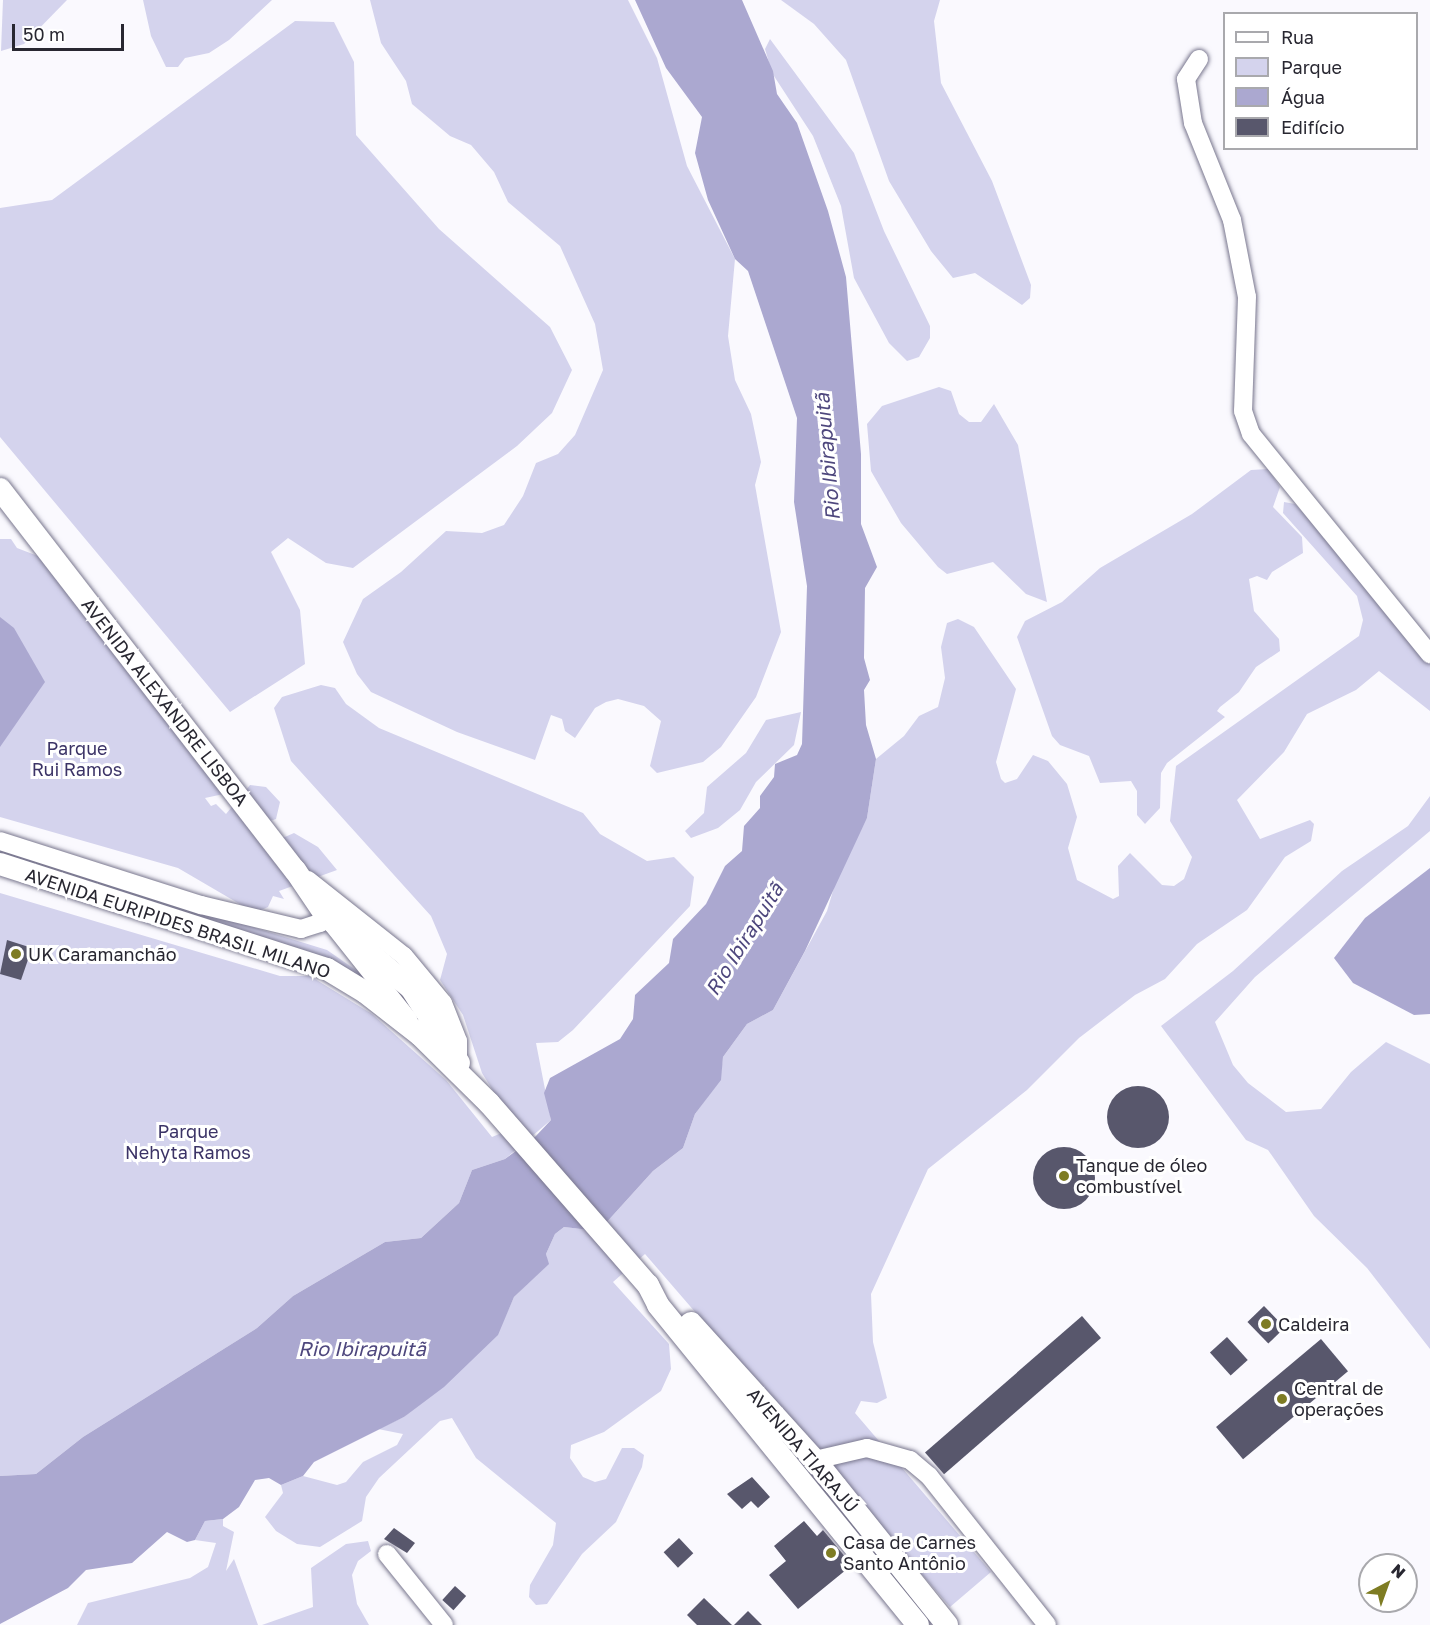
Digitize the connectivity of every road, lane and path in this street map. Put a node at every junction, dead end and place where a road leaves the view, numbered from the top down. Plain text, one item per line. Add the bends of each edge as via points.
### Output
1 (1199, 59) dead end
2 (0, 489) edge
3 (1430, 654) edge
4 (0, 841) edge
5 (0, 864) edge
6 (296, 870) junction
7 (326, 916) junction
8 (420, 1035) junction
9 (461, 1069) junction
10 (643, 1279) junction
11 (815, 1460) junction
12 (387, 1554) dead end
13 (923, 1617) edge
14 (444, 1625) edge
15 (1047, 1625) edge

1 - 3 street via 1186,79 1192,123 1232,220 1247,297 1243,411 1251,434
2 - 6 main road, AVENIDA ALEXANDRE LISBOA
4 - 7 street, AVENIDA EURIPIDES BRASIL MILANO via 201,905 300,928 320,923
5 - 8 main road, AVENIDA EURIPIDES BRASIL MILANO via 327,969 365,992
6 - 7 main road, AVENIDA ALEXANDRE LISBOA
6 - 9 street via 404,956 443,1003 458,1041
7 - 8 street
7 - 9 main road, AVENIDA EURIPIDES BRASIL MILANO via 411,988
8 - 9 main road, AVENIDA EURIPIDES BRASIL MILANO
9 - 10 main road, AVENIDA EURIPIDES BRASIL MILANO
10 - 11 main road, AVENIDA TIARAJÚ via 666,1295
10 - 13 main road, AVENIDA TIARAJÚ via 658,1305
11 - 13 main road, AVENIDA TIARAJÚ
11 - 15 street via 867,1448 910,1460 930,1476
12 - 14 street

